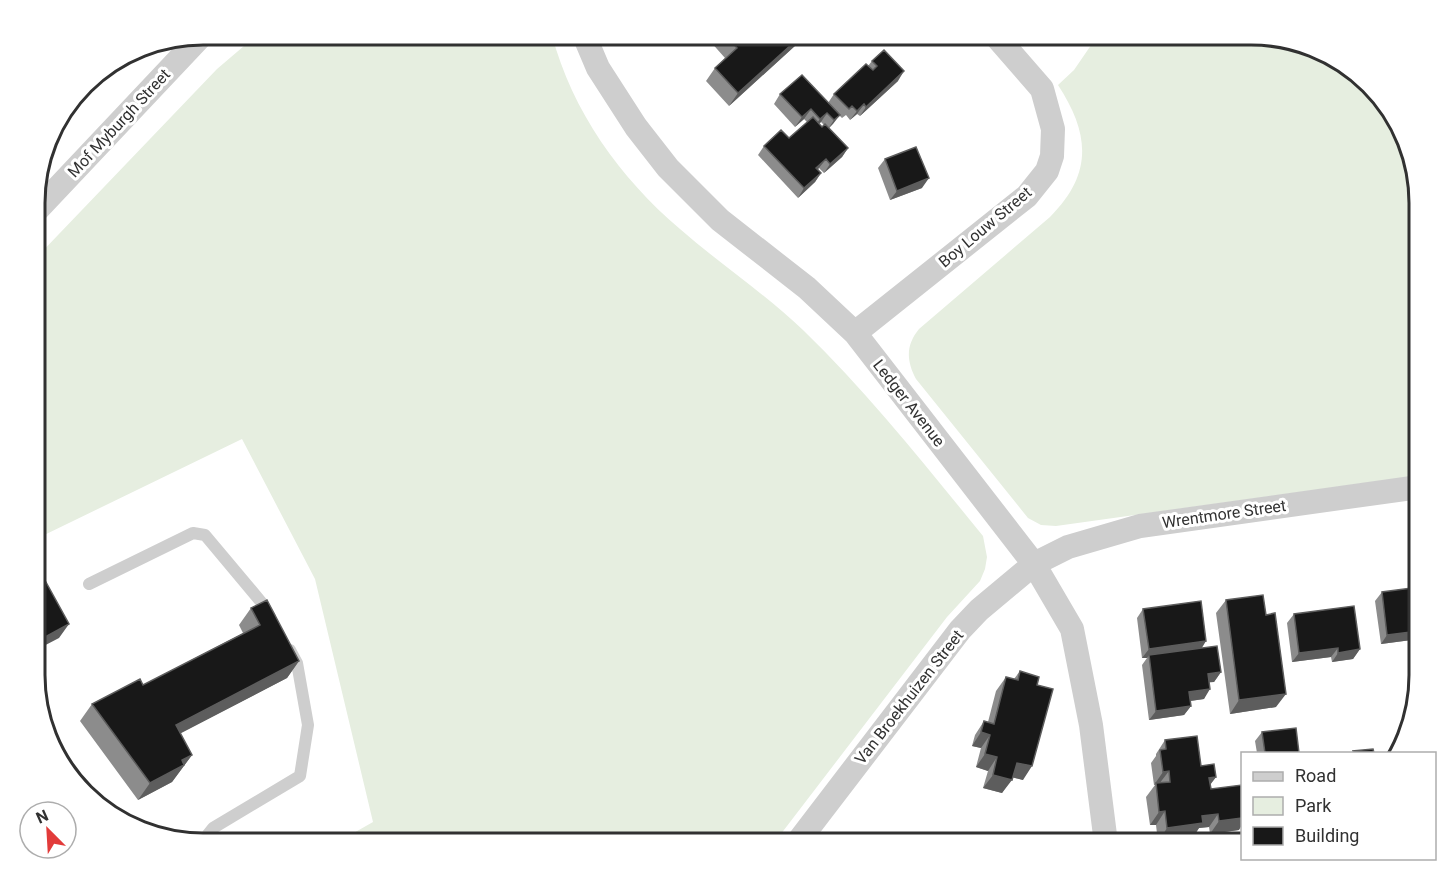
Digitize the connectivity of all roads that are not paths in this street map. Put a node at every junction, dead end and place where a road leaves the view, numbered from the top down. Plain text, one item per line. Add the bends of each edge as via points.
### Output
1 (589, 45) edge
2 (1004, 45) edge
3 (191, 46) edge
4 (45, 201) edge
5 (855, 333) junction
6 (1409, 487) edge
7 (1034, 564) junction
8 (89, 584) dead end
9 (274, 623) edge
10 (286, 643) edge
11 (209, 833) edge
12 (805, 833) edge
13 (1105, 833) edge

1 - 5 street, Ledger Avenue via 598,68 636,127 668,168 720,220 807,288
2 - 5 street, Boy Louw Street via 1042,89 1053,129 1047,171 1027,196
3 - 4 street, Mof Myburgh Street
5 - 7 street, Ledger Avenue
6 - 7 street, Wrentmore Street via 1140,526 1068,547
7 - 12 street, Van Broekhuizen Street via 960,630
7 - 13 street, Ledger Avenue via 1072,629 1091,725
8 - 9 lane via 193,533 205,535
10 - 11 lane via 297,663 308,725 300,776

